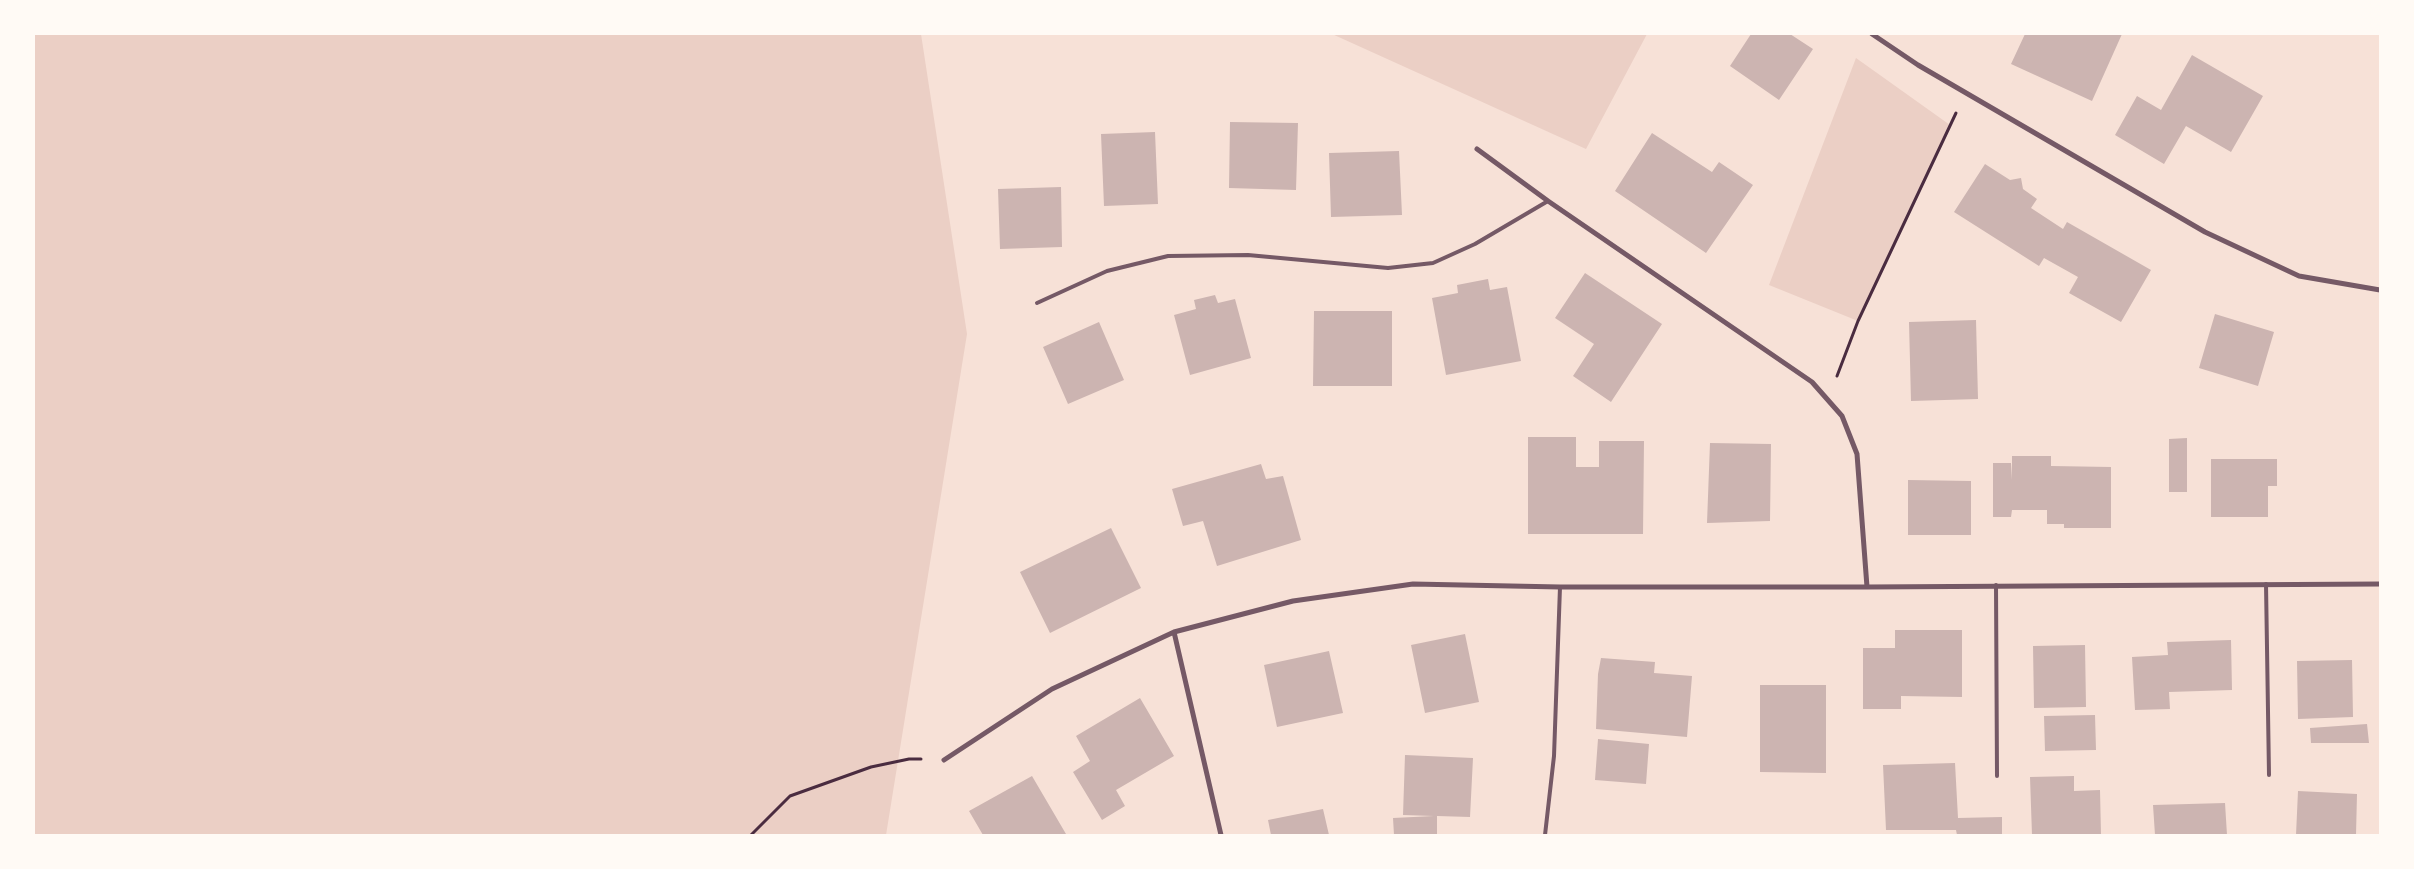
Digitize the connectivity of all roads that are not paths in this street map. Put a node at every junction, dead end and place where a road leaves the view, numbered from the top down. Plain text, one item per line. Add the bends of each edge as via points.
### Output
1 (1872, 34) edge
2 (1477, 149) dead end
3 (1548, 201) junction
4 (2380, 290) edge
5 (1037, 304) dead end
6 (2266, 584) junction
7 (2380, 584) edge
8 (1996, 585) junction
9 (1560, 587) junction
10 (1867, 587) junction
11 (1174, 632) junction
12 (944, 760) road end
13 (2269, 775) dead end
14 (1997, 776) dead end
15 (1222, 835) edge
16 (1545, 835) edge

1 - 4 street via 1918,65 2205,232 2299,276
2 - 3 street
3 - 5 lane via 1475,244 1433,263 1388,268 1248,255 1168,256 1107,271
3 - 10 street via 1812,382 1842,416 1858,454
6 - 7 street
6 - 8 street
6 - 13 lane
8 - 10 street
8 - 14 lane
9 - 10 street
9 - 11 street via 1413,584 1293,602
9 - 16 lane via 1554,756
11 - 12 street via 1052,689
11 - 15 street

